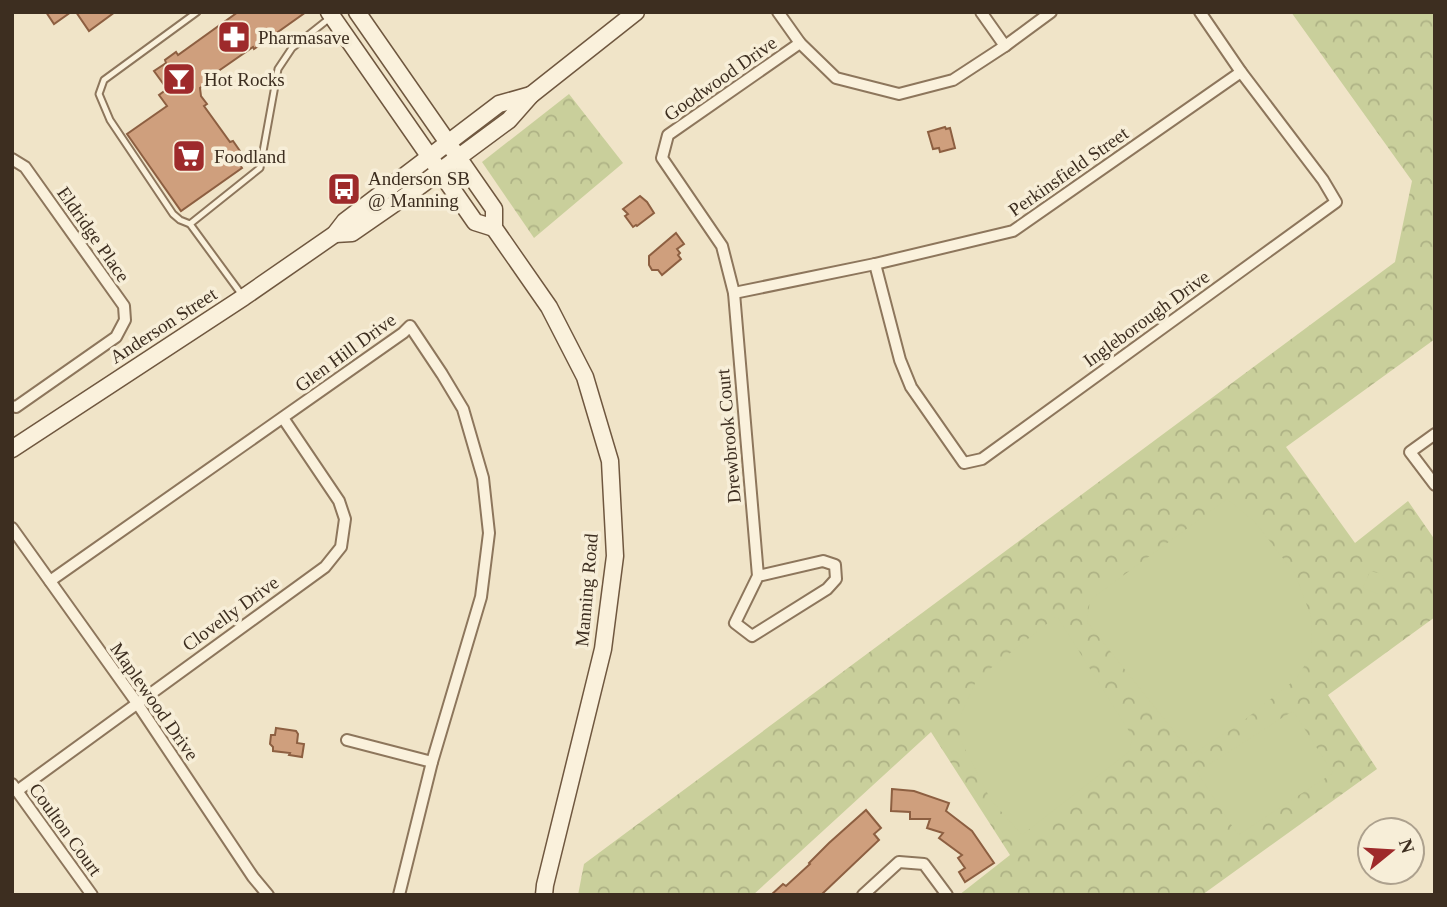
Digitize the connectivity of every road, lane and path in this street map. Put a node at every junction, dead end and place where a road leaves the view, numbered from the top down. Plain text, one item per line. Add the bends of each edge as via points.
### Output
1 (197, 12) edge
2 (357, 12) edge
3 (636, 12) edge
4 (778, 12) edge
5 (981, 12) edge
6 (1051, 12) edge
7 (1200, 12) edge
8 (331, 14) edge
9 (800, 43) junction
10 (1005, 46) junction
11 (1241, 72) junction
12 (531, 95) junction
13 (448, 142) junction
14 (430, 156) junction
15 (459, 157) junction
16 (12, 159) edge
17 (440, 171) junction
18 (190, 224) junction
19 (494, 228) junction
20 (335, 234) junction
21 (875, 264) junction
22 (734, 293) junction
23 (244, 297) junction
24 (12, 406) edge
25 (283, 418) junction
26 (1435, 434) edge
27 (12, 449) edge
28 (1435, 485) edge
29 (12, 528) edge
30 (758, 576) junction
31 (50, 581) junction
32 (137, 703) junction
33 (347, 740) dead end
34 (432, 762) junction
35 (15, 787) edge
36 (92, 895) edge
37 (268, 895) edge
38 (399, 895) edge
39 (544, 895) edge
40 (863, 895) edge
41 (947, 895) edge

1 - 18 lane via 104,80 99,94 110,120 173,214
2 - 13 main road, Manning Road
3 - 12 main road, Anderson Street
4 - 9 street
5 - 10 street
6 - 10 street
7 - 11 street, Ingleborough Drive
8 - 14 main road, Manning Road
8 - 18 lane via 292,48 278,69 261,168
9 - 10 street via 836,78 899,94 953,80
9 - 22 street, Goodwood Drive via 668,135 662,158 722,246
11 - 21 street, Perkinsfield Street via 1013,231
11 - 21 street, Ingleborough Drive via 1336,202 982,459 964,463 911,387
12 - 13 main road, Anderson Street via 499,104
12 - 15 main road, Anderson Street via 509,120
13 - 14 main road, Anderson Street
13 - 15 main road, Manning Road
14 - 17 main road, Manning Road
14 - 20 main road, Anderson Street via 345,221
15 - 17 main road, Anderson Street
15 - 19 main road, Manning Road via 494,209
16 - 24 street, Eldridge Place via 25,167 124,306 125,320 116,337
17 - 19 main road, Manning Road via 475,222
17 - 20 main road, Anderson Street via 352,233
18 - 23 lane
19 - 39 main road, Manning Road via 549,307 585,377 610,461 615,556 603,649
20 - 23 main road, Anderson Street
21 - 22 street, Perkinsfield Street
22 - 30 street, Drewbrook Court
23 - 27 main road, Anderson Street
25 - 31 street, Glen Hill Drive
25 - 32 street, Clovelly Drive via 339,501 345,520 341,547 325,566
25 - 34 street, Glen Hill Drive via 410,326 463,409 482,478 489,533 481,597
26 - 28 street via 1410,452
29 - 31 street, Maplewood Drive
30 - 30 street via 734,622 752,636 836,579 835,565 823,561
31 - 32 street, Maplewood Drive
32 - 35 street, Clovelly Drive
32 - 37 street, Maplewood Drive
33 - 34 street
34 - 38 street, Glen Hill Drive
35 - 36 street, Coulton Court
40 - 41 street via 899,862 924,864

